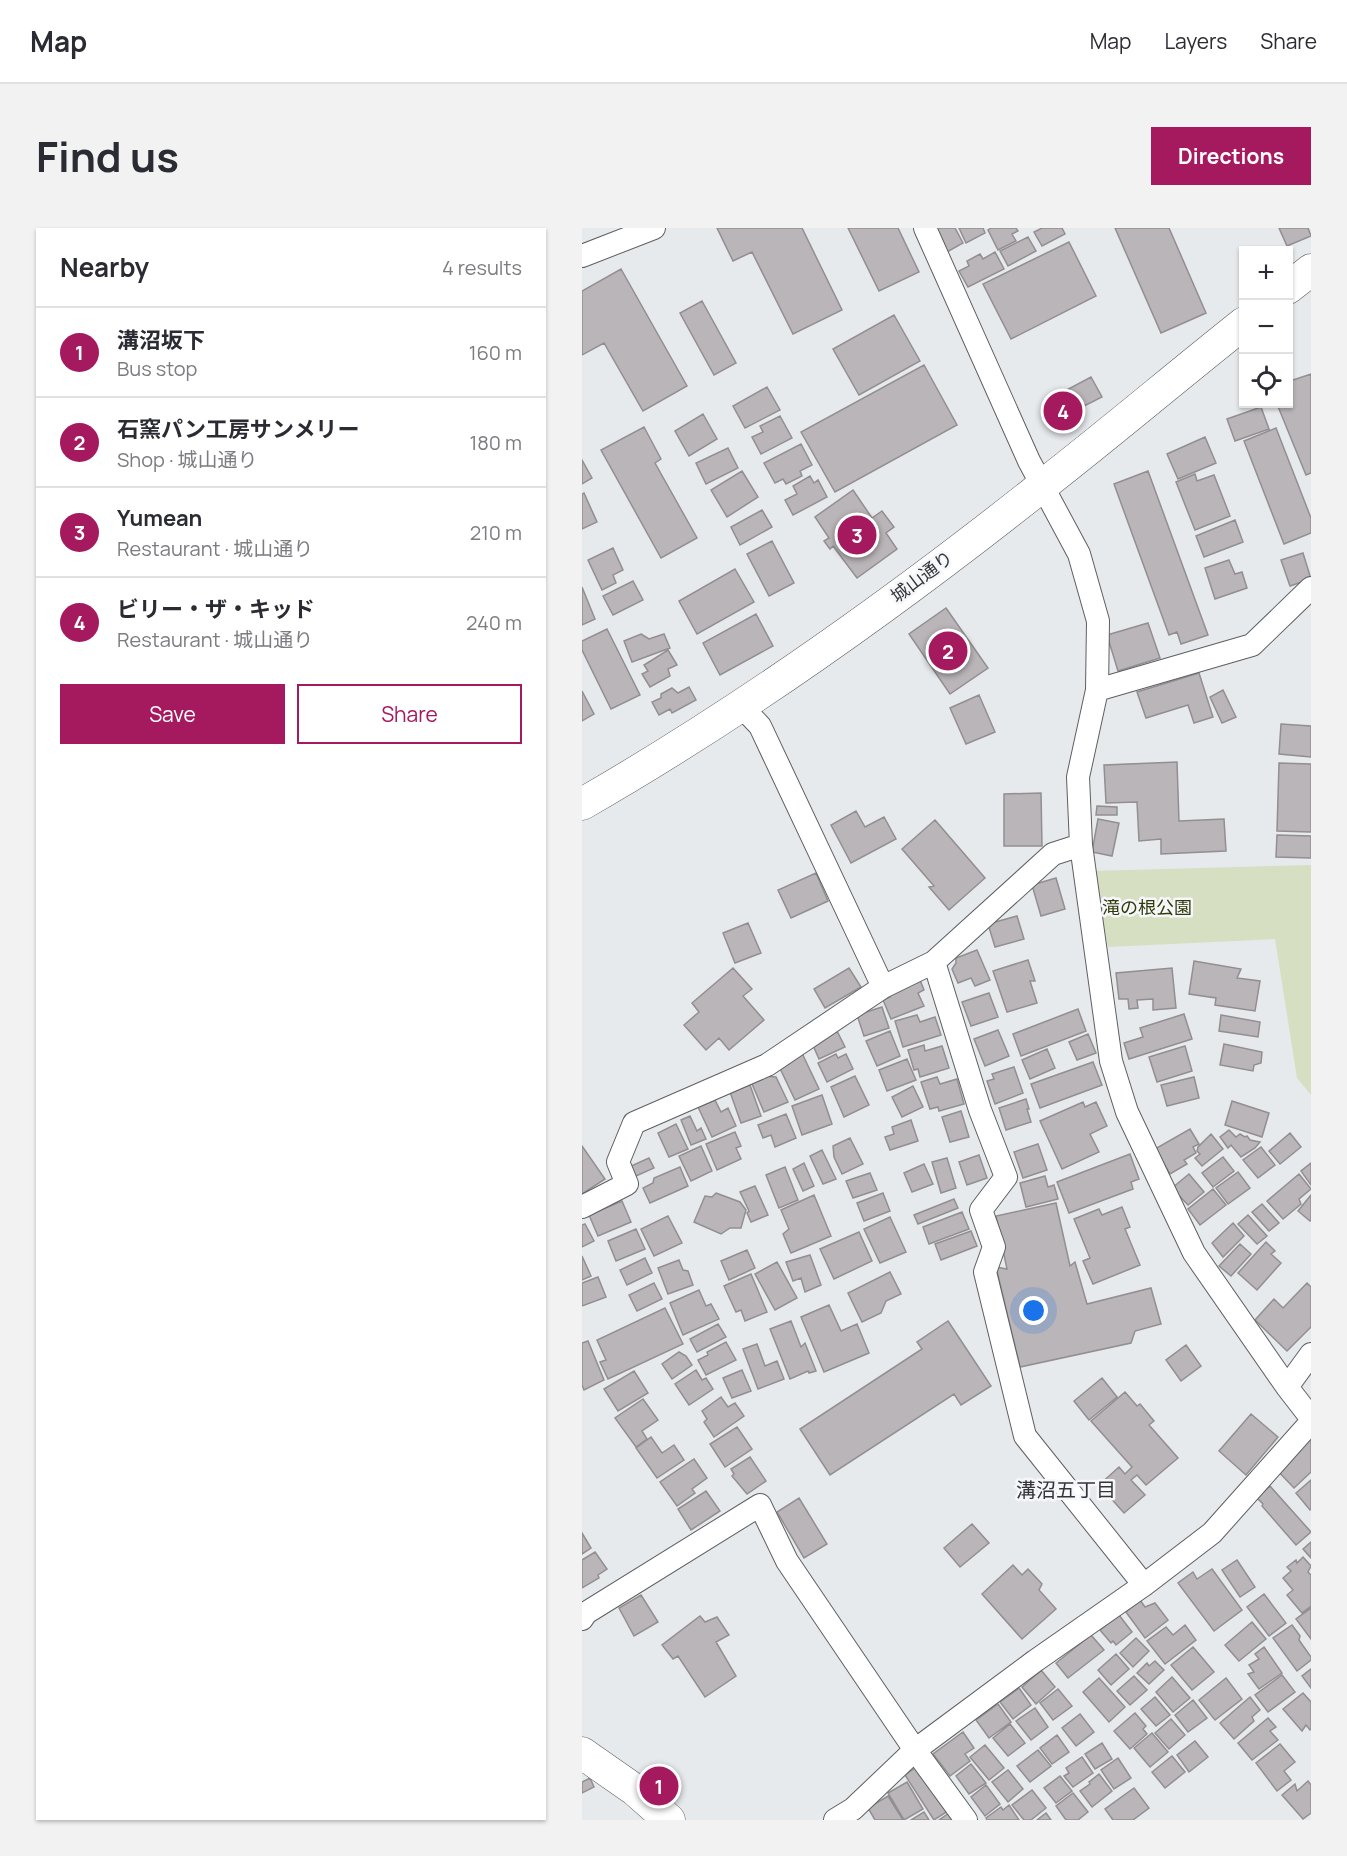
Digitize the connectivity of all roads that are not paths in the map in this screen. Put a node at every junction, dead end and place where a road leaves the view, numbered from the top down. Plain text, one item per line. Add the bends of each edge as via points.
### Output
1 (654, 228) edge
2 (925, 228) edge
3 (582, 256) edge
4 (1311, 270) edge
5 (1293, 284) edge
6 (1239, 327) edge
7 (1042, 486) junction
8 (1311, 588) edge
9 (1097, 690) junction
10 (742, 707) junction
11 (582, 804) edge
12 (1081, 845) junction
13 (934, 962) junction
14 (883, 987) junction
15 (582, 1207) edge
16 (1311, 1354) edge
17 (1287, 1387) junction
18 (1311, 1420) edge
19 (1144, 1585) junction
20 (582, 1619) edge
21 (915, 1750) junction
22 (582, 1754) edge
23 (849, 1816) edge
24 (669, 1820) edge
25 (966, 1820) edge

1 - 3 street
2 - 7 street
4 - 5 street
6 - 7 street, 城山通り
7 - 9 street via 1079,554 1098,621
7 - 10 street, 城山通り
8 - 9 street via 1252,645
9 - 12 street via 1078,777
10 - 11 street, 城山通り
10 - 14 street via 760,726
12 - 13 street via 1053,854
12 - 17 street via 1111,1060 1127,1113 1194,1253
13 - 14 street
13 - 19 street via 980,1110 1006,1177 981,1210 993,1247 985,1272 1025,1436
14 - 15 street via 767,1065 634,1124 618,1162 627,1184
16 - 17 street
17 - 18 street
18 - 19 street via 1212,1533
19 - 21 street
20 - 21 street via 760,1505 787,1561
21 - 23 street
21 - 25 street
22 - 24 street via 635,1790

